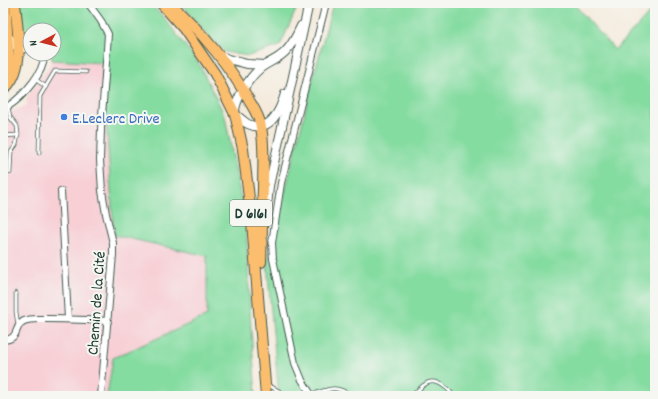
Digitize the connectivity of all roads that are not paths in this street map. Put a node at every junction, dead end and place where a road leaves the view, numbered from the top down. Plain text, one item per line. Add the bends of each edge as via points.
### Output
1 (5, 3) edge
2 (14, 3) edge
3 (88, 3) edge
4 (161, 3) edge
5 (170, 3) edge
6 (309, 3) edge
7 (326, 3) edge
8 (307, 14) junction
9 (22, 44) edge
10 (14, 45) junction
11 (22, 46) edge
12 (217, 54) junction
13 (44, 62) edge
14 (264, 65) junction
15 (86, 72) dead end
16 (3, 77) edge
17 (35, 79) junction
18 (293, 80) junction
19 (46, 87) junction
20 (3, 90) edge
21 (244, 90) junction
22 (5, 108) edge
23 (235, 114) junction
24 (261, 126) junction
25 (18, 135) junction
26 (3, 136) edge
27 (39, 153) dead end
28 (10, 174) dead end
29 (61, 191) dead end
30 (262, 251) junction
31 (16, 293) dead end
32 (260, 314) junction
33 (68, 319) junction
34 (108, 321) junction
35 (18, 327) junction
36 (3, 340) edge
37 (265, 384) junction
38 (311, 395) edge
39 (101, 396) edge
40 (266, 396) edge
41 (281, 396) edge
42 (352, 396) edge
43 (412, 396) edge
44 (454, 396) edge

1 - 10 main road
2 - 10 main road
3 - 34 street, Chemin de la Cité via 108,34 100,160 102,191 113,243
4 - 23 main road, D 6161 via 184,29 215,74
5 - 12 main road, D 6161
6 - 8 street
7 - 38 street via 281,183 272,243 273,259 295,363
8 - 14 street via 293,43 285,53
8 - 18 street
9 - 10 street
10 - 11 street
10 - 16 main road
10 - 20 main road via 19,59 11,80
12 - 14 street via 247,64
12 - 21 main road, D 6161
13 - 17 street
14 - 21 street
15 - 19 lane via 55,72
17 - 19 lane
17 - 22 street
18 - 24 street via 276,116 270,123
18 - 30 street via 269,186
19 - 27 lane via 40,96
21 - 23 street
21 - 24 main road, D 6161
22 - 25 lane via 17,126
23 - 24 street via 248,124
23 - 32 main road, D 6161 via 248,182
24 - 30 main road, D 6161
25 - 26 lane
25 - 28 lane via 11,152
29 - 33 street
30 - 32 main road, D 6161
31 - 35 lane
32 - 37 main road, D 6161
33 - 34 street
33 - 35 street via 31,320
34 - 39 street, Chemin de la Cité
35 - 36 street via 13,337
37 - 40 main road, D 6161
37 - 41 lane via 279,391
38 - 42 lane via 338,388
43 - 44 lane via 429,381 438,382

